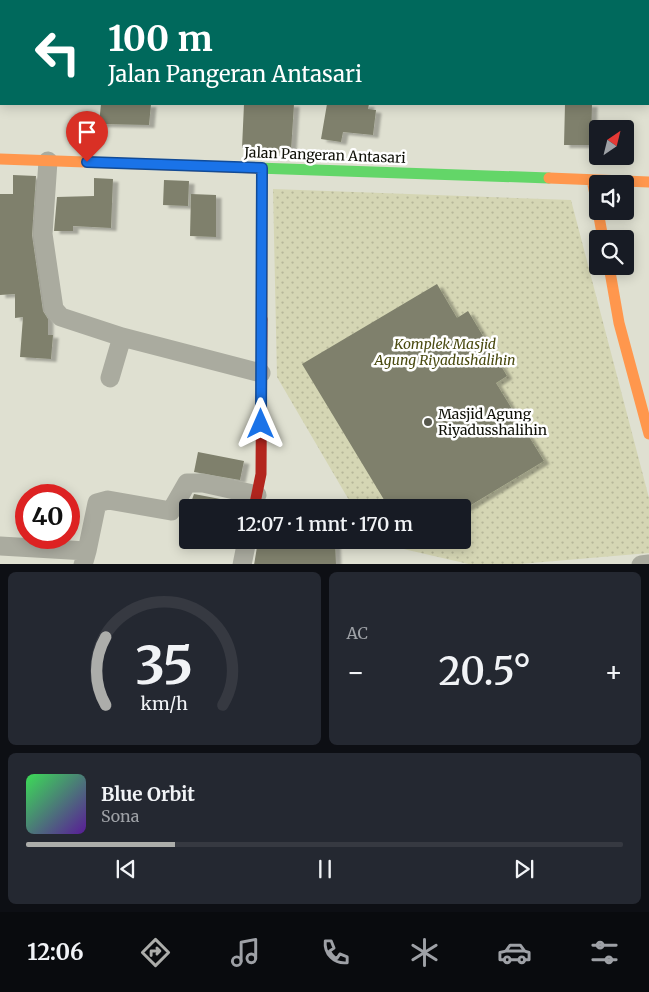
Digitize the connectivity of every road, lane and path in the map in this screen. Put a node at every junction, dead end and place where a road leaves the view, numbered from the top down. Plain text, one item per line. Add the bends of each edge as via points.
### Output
1 (0, 159) edge
2 (48, 161) junction
3 (262, 168) junction
4 (589, 180) edge
5 (634, 181) edge
6 (649, 182) edge
7 (610, 275) edge
8 (122, 337) junction
9 (261, 373) junction
10 (110, 378) dead end
11 (649, 434) edge
12 (250, 499) edge
13 (256, 499) edge
14 (0, 546) edge
15 (245, 549) edge
16 (85, 558) edge
17 (242, 564) edge
18 (641, 564) edge
19 (649, 564) edge

1 - 2 main road, Jalan Pangeran Antasari
2 - 3 main road, Jalan Pangeran Antasari
2 - 8 street via 43,234 54,308 61,317
3 - 4 main road, Jalan Pangeran Antasari
3 - 9 main road
5 - 6 main road, Jalan Pangeran Antasari
7 - 11 main road
8 - 9 street
8 - 10 street
9 - 13 main road via 261,474
12 - 16 street via 204,483 187,483 171,511 108,500 97,503
14 - 16 street
15 - 17 street
18 - 19 street

